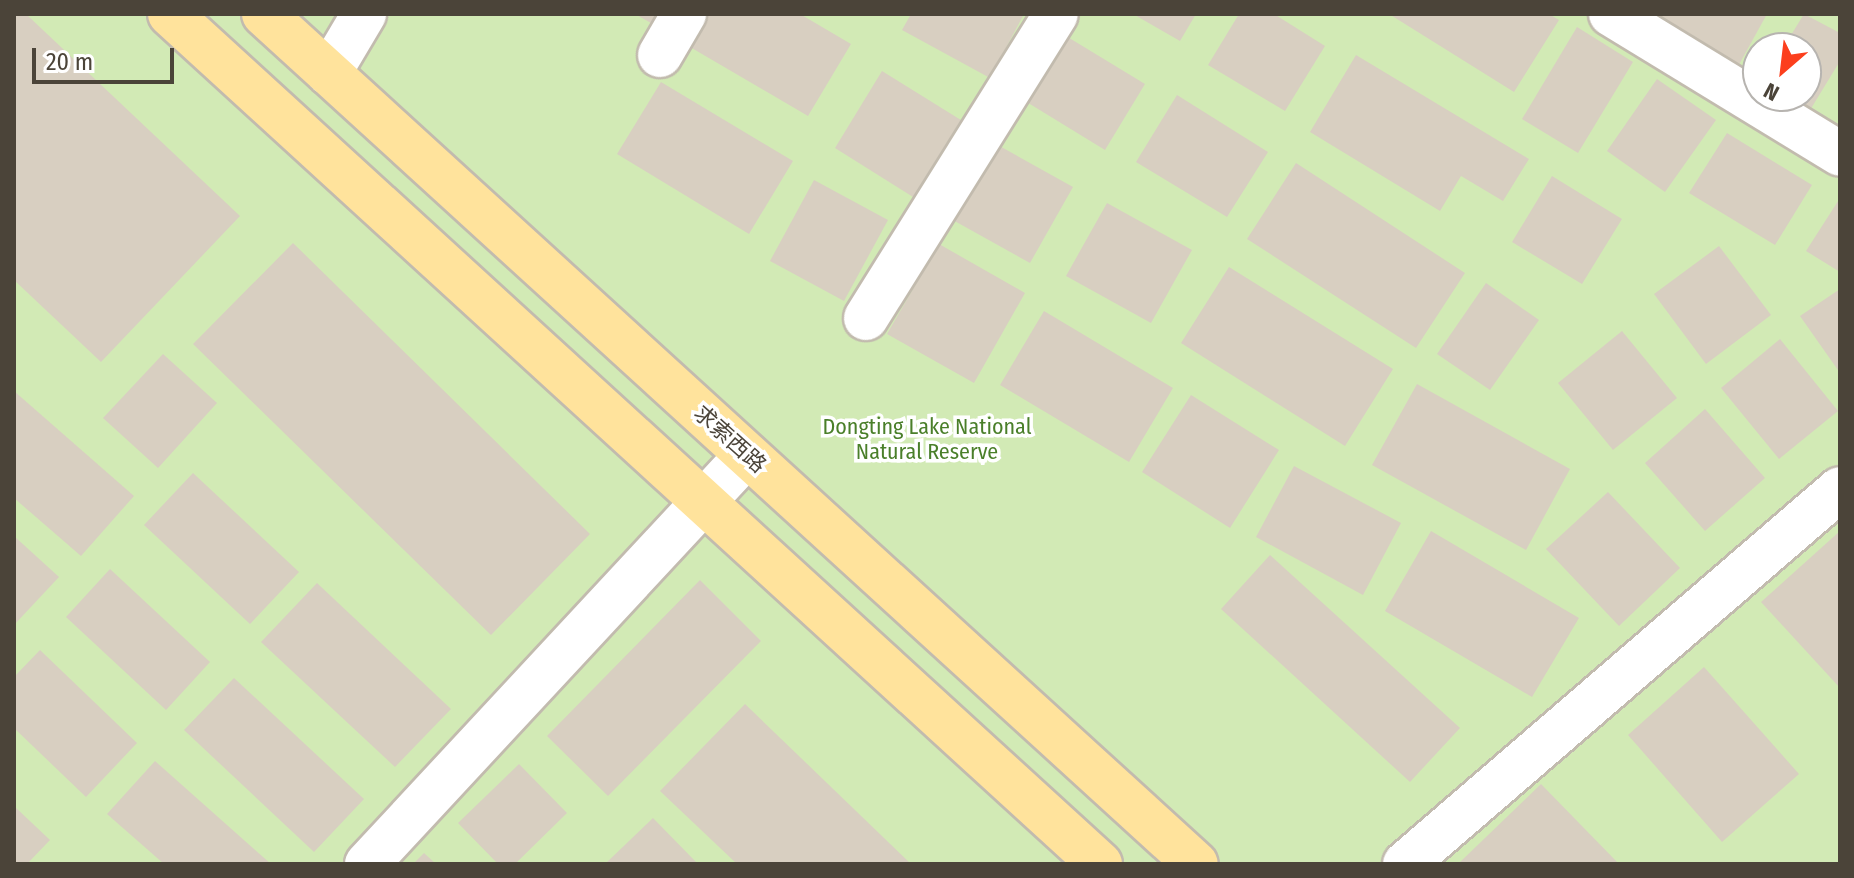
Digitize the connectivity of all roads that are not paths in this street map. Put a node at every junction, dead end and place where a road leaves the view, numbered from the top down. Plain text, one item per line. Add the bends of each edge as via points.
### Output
1 (170, 14) edge
2 (264, 14) edge
3 (364, 14) edge
4 (684, 14) edge
5 (1056, 14) edge
6 (1611, 14) edge
7 (660, 55) dead end
8 (329, 73) junction
9 (1840, 154) edge
10 (866, 318) dead end
11 (747, 455) junction
12 (1840, 489) edge
13 (704, 502) junction
14 (367, 864) edge
15 (1100, 864) edge
16 (1196, 864) edge
17 (1405, 864) edge

1 - 13 main road
2 - 8 main road, 求索西路
3 - 8 street
4 - 7 street
5 - 10 street
6 - 9 street
8 - 11 main road, 求索西路
11 - 13 street
11 - 16 main road, 求索西路
12 - 17 street
13 - 14 street
13 - 15 main road

